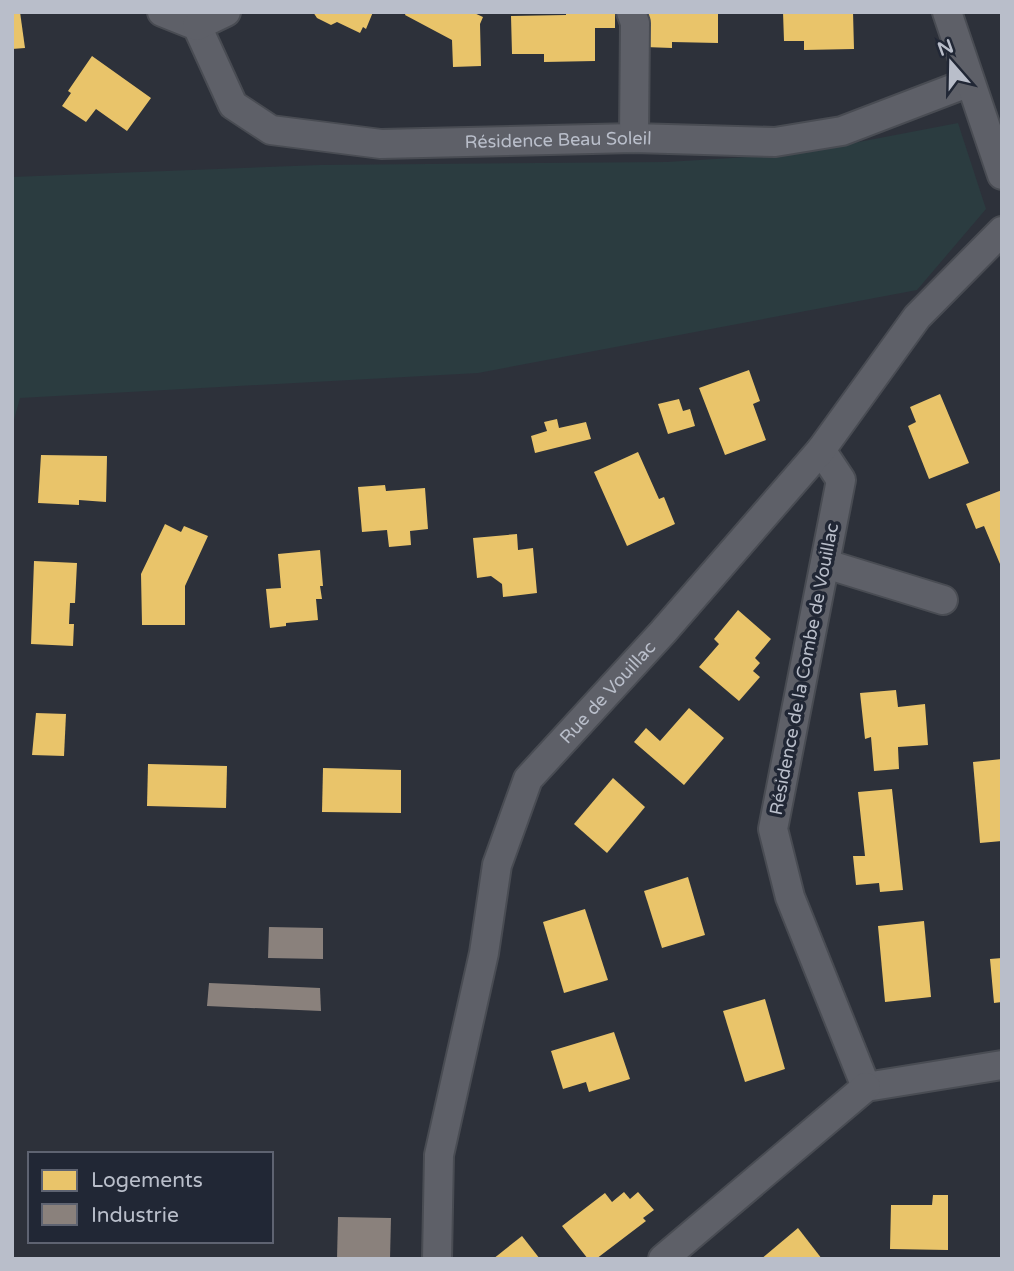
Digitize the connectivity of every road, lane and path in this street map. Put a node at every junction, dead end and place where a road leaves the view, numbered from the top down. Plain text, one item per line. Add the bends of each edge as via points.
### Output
1 (162, 12) edge
2 (226, 12) edge
3 (631, 12) edge
4 (947, 12) edge
5 (197, 26) junction
6 (970, 82) junction
7 (634, 138) junction
8 (1002, 175) edge
9 (1002, 231) edge
10 (821, 450) junction
11 (826, 564) junction
12 (943, 600) dead end
13 (1002, 1065) edge
14 (866, 1087) junction
15 (437, 1259) edge
16 (663, 1259) edge

1 - 5 street
2 - 5 street
3 - 7 street via 635,23
4 - 6 street
5 - 7 street, Résidence Beau Soleil via 233,105 271,130 381,144
6 - 7 street, Résidence Beau Soleil via 842,131 808,138 775,142
6 - 8 street
9 - 10 street, Rue de Vouillac via 916,317
10 - 11 street, Résidence de la Combe de Vouillac via 841,480
10 - 15 street, Rue de Vouillac via 528,779 497,865 484,953 439,1155
11 - 12 street
11 - 14 street, Résidence de la Combe de Vouillac via 773,829 790,897
13 - 14 street
14 - 16 street

